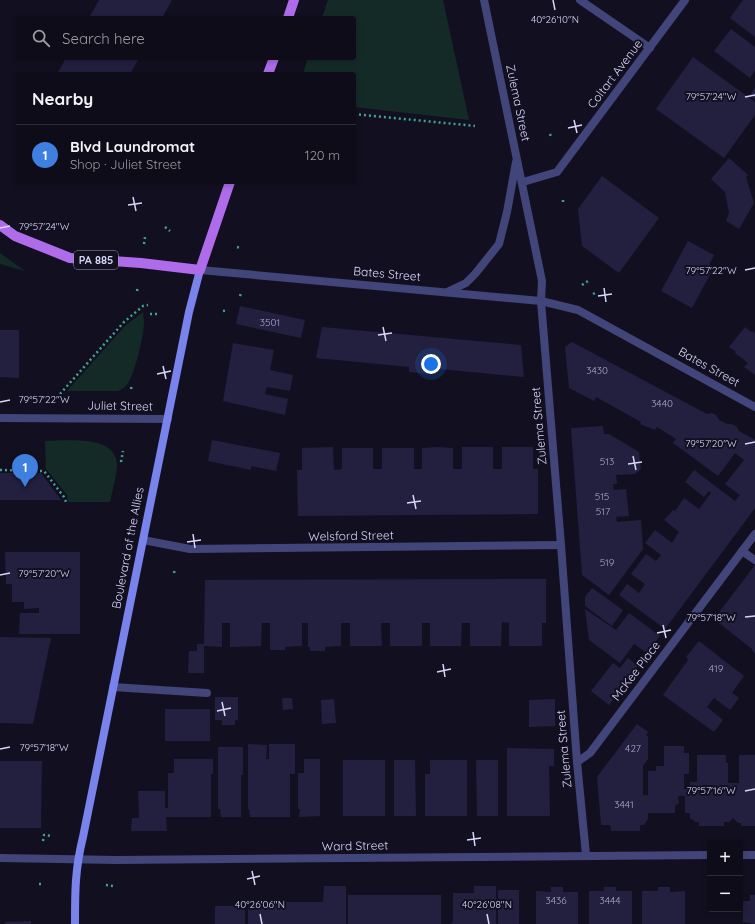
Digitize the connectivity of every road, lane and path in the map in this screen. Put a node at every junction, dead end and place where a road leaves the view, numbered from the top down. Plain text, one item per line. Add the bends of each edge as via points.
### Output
1 (294, 0) edge
2 (484, 0) edge
3 (580, 0) edge
4 (685, 0) edge
5 (289, 16) edge
6 (650, 48) junction
7 (273, 60) edge
8 (269, 72) edge
9 (356, 114) edge
10 (475, 126) dead end
11 (517, 157) junction
12 (522, 182) junction
13 (229, 184) edge
14 (562, 200) dead end
15 (563, 205) dead end
16 (0, 225) edge
17 (165, 227) dead end
18 (170, 231) dead end
19 (145, 237) dead end
20 (144, 244) dead end
21 (200, 270) junction
22 (588, 281) dead end
23 (582, 284) dead end
24 (138, 286) dead end
25 (137, 291) dead end
26 (445, 292) junction
27 (597, 292) dead end
28 (241, 293) dead end
29 (593, 294) dead end
30 (240, 296) dead end
31 (541, 301) junction
32 (148, 305) dead end
33 (228, 310) dead end
34 (223, 311) dead end
35 (150, 314) dead end
36 (157, 314) dead end
37 (131, 387) dead end
38 (132, 392) dead end
39 (60, 394) dead end
40 (755, 407) edge
41 (0, 418) edge
42 (168, 419) junction
43 (123, 451) dead end
44 (121, 462) dead end
45 (0, 470) edge
46 (66, 502) dead end
47 (755, 534) edge
48 (143, 540) junction
49 (561, 545) junction
50 (742, 551) junction
51 (755, 560) edge
52 (175, 568) dead end
53 (174, 573) dead end
54 (114, 687) junction
55 (207, 693) dead end
56 (577, 762) junction
57 (51, 836) dead end
58 (43, 841) dead end
59 (586, 855) junction
60 (707, 855) edge
61 (743, 855) edge
62 (755, 855) edge
63 (0, 858) edge
64 (77, 860) junction
65 (39, 884) dead end
66 (43, 884) dead end
67 (106, 885) dead end
68 (113, 886) dead end
69 (75, 924) edge

1 - 5 main road
2 - 11 street, Zulema Street
3 - 6 street
4 - 6 street, Coltart Avenue
6 - 12 street, Coltart Avenue via 557,172
7 - 8 main road
9 - 10 path
11 - 12 street, Zulema Street
11 - 26 street via 499,244 466,283
12 - 31 street, Zulema Street via 542,281
13 - 21 main road, Boulevard of the Allies
14 - 15 path
16 - 21 main road, Bates Street / PA 885 via 15,236 70,258
17 - 18 path
19 - 20 path
21 - 26 street, Bates Street
21 - 42 main road, Boulevard of the Allies
22 - 23 path
24 - 25 path
26 - 31 street, Bates Street
27 - 29 path
28 - 30 path
31 - 40 street, Bates Street via 578,310
31 - 49 street, Zulema Street
32 - 39 path via 143,306 124,322
33 - 34 path
35 - 36 path
37 - 38 path
41 - 42 street, Juliet Street
42 - 48 main road, Boulevard of the Allies
43 - 44 path
45 - 46 path via 44,471
47 - 50 street, McKee Place
48 - 49 street, Welsford Street via 190,549
48 - 54 main road, Boulevard of the Allies
49 - 56 street, Zulema Street
50 - 51 street
50 - 56 street, McKee Place via 592,751
52 - 53 path
54 - 55 street
54 - 64 main road, Boulevard of the Allies
56 - 59 street, Zulema Street
57 - 58 path via 44,835
59 - 60 street, Ward Street
59 - 64 street, Ward Street
61 - 62 street
63 - 64 street, Ward Street
64 - 69 main road, Boulevard of the Allies
65 - 66 path
67 - 68 path

